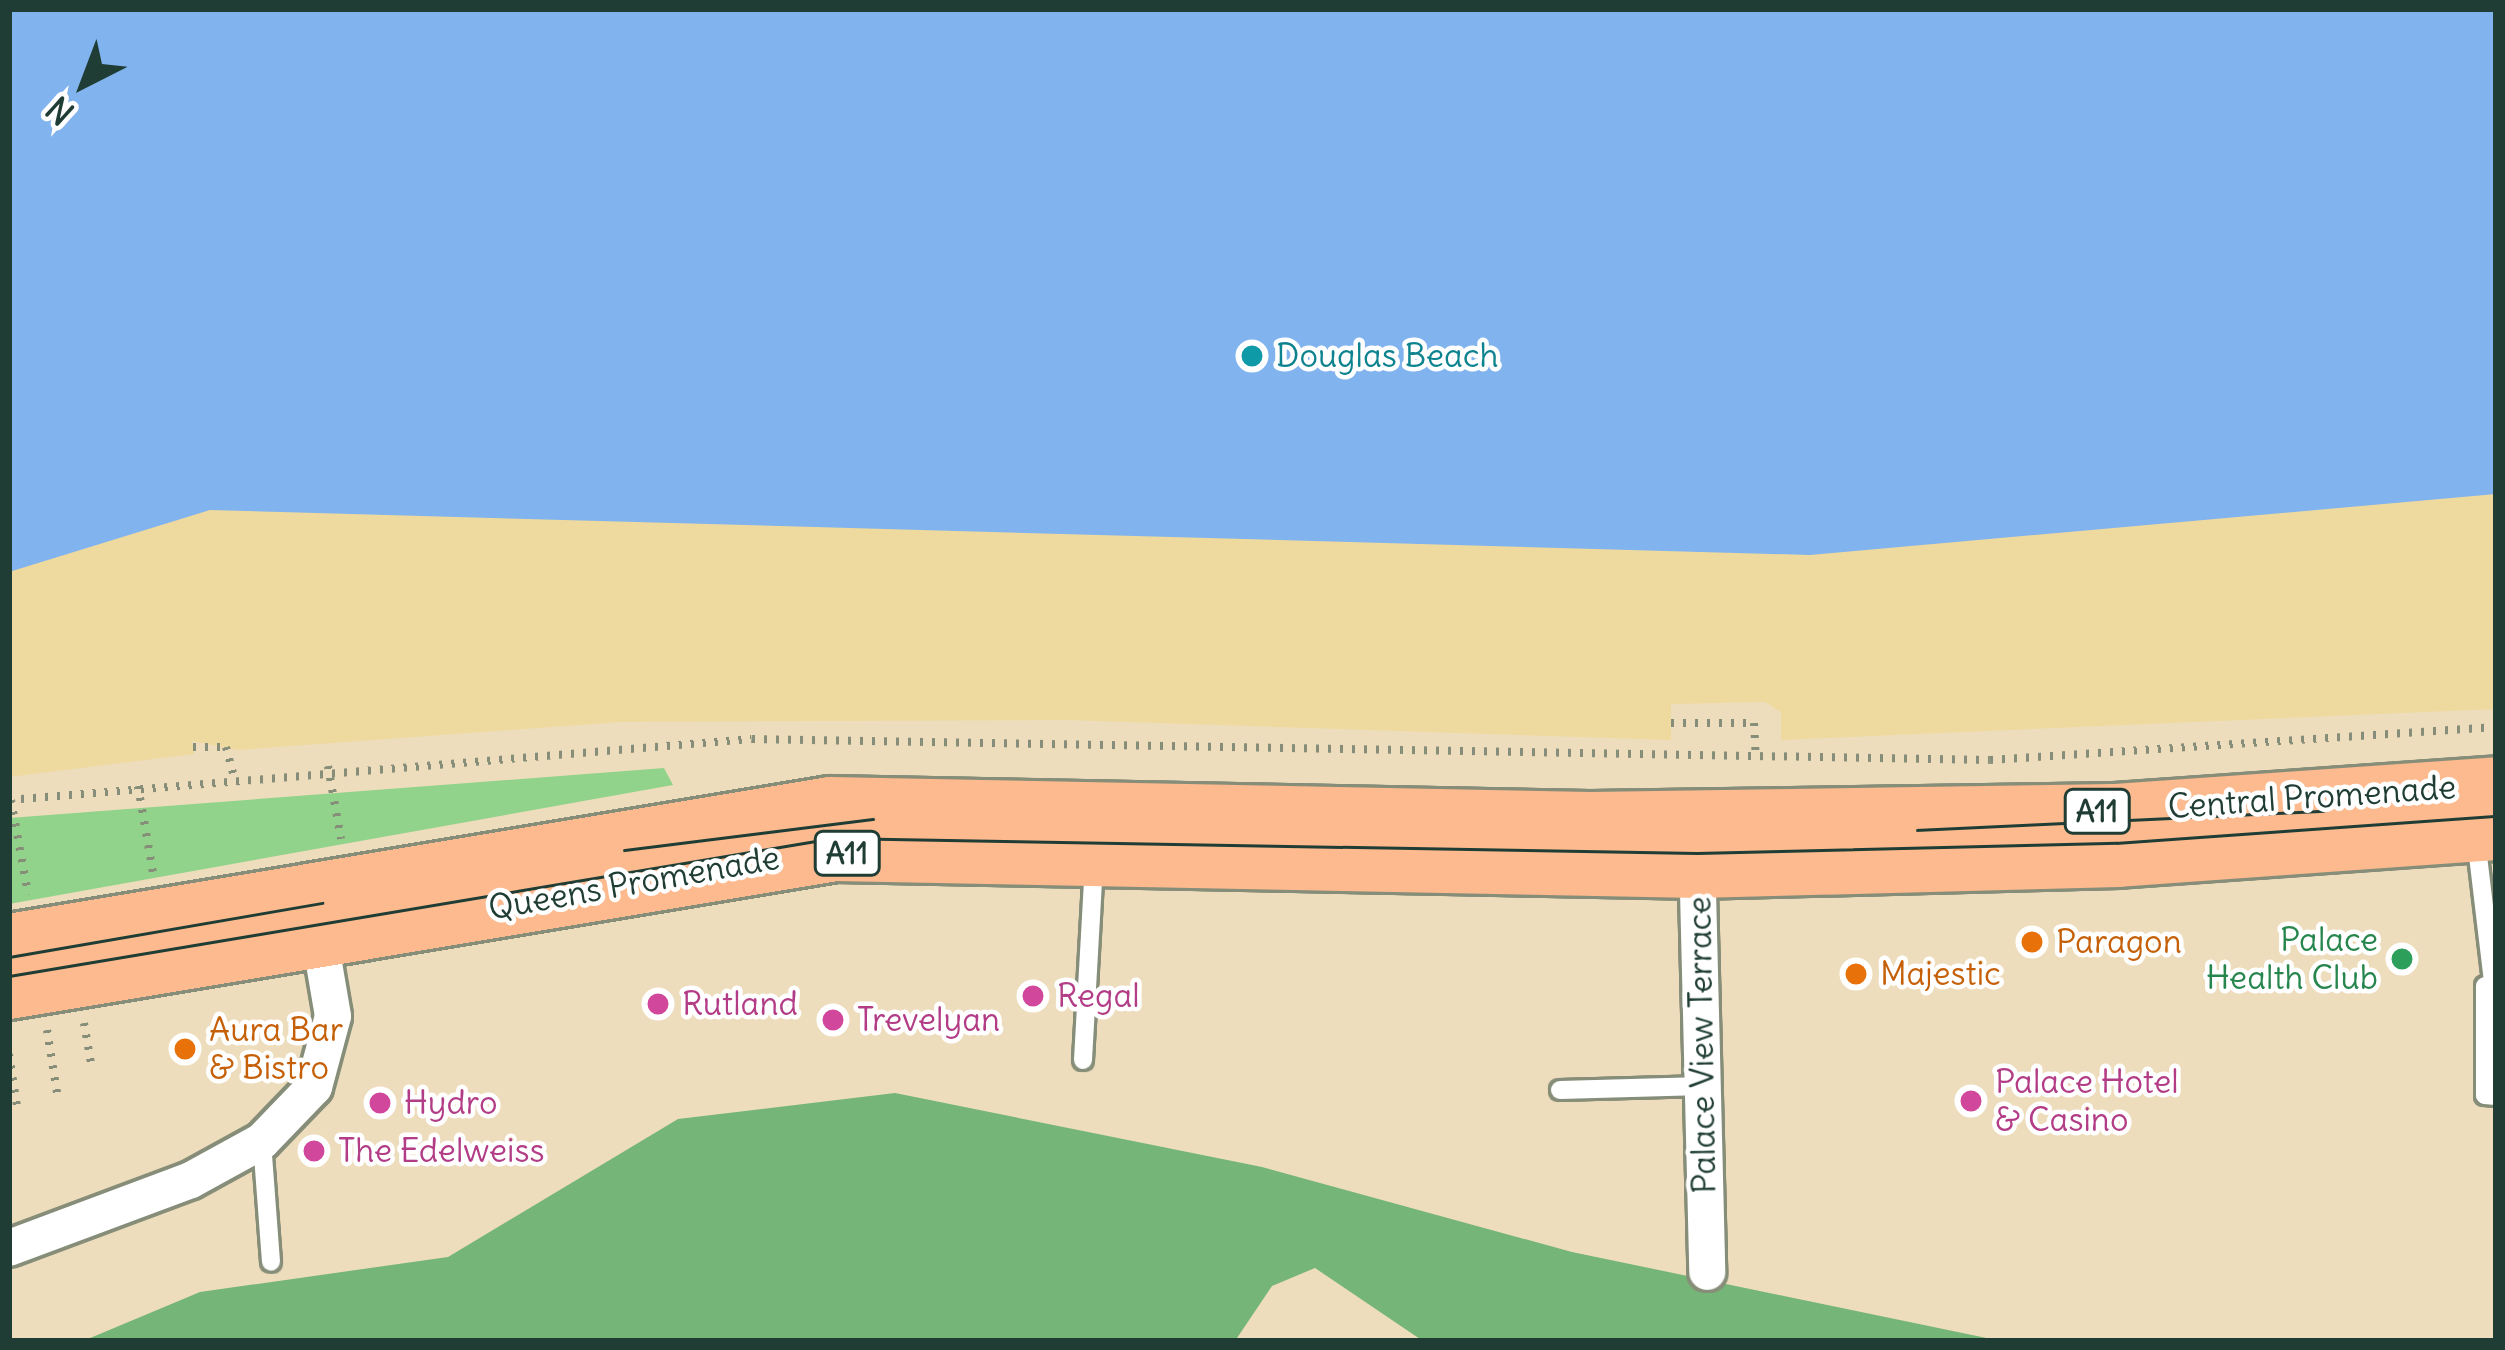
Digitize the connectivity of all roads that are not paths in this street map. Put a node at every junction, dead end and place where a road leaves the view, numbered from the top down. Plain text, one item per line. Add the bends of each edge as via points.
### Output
1 (2485, 810) edge
2 (1697, 844) junction
3 (1095, 852) junction
4 (325, 894) junction
5 (20, 925) edge
6 (2487, 951) junction
7 (9, 992) edge
8 (2496, 1007) edge
9 (1083, 1060) dead end
10 (1703, 1086) junction
11 (1560, 1090) dead end
12 (2496, 1096) edge
13 (262, 1141) junction
14 (9, 1248) edge
15 (271, 1262) dead end
16 (1707, 1272) dead end

1 - 2 main road, Central Promenade / A11 via 2118,860
1 - 6 lane
2 - 3 main road, Queens Promenade / A11
2 - 4 main road, Queens Promenade / A11 via 830,804
2 - 10 street, Palace View Terrace
3 - 4 main road, Queens Promenade / A11 via 754,859
3 - 9 lane
4 - 5 main road, Queens Promenade / A11
4 - 7 main road, Queens Promenade / A11
4 - 13 street via 331,1048 314,1087
6 - 8 lane
6 - 12 lane via 2485,1095
10 - 11 lane
10 - 16 street, Palace View Terrace
13 - 14 street
13 - 15 lane

